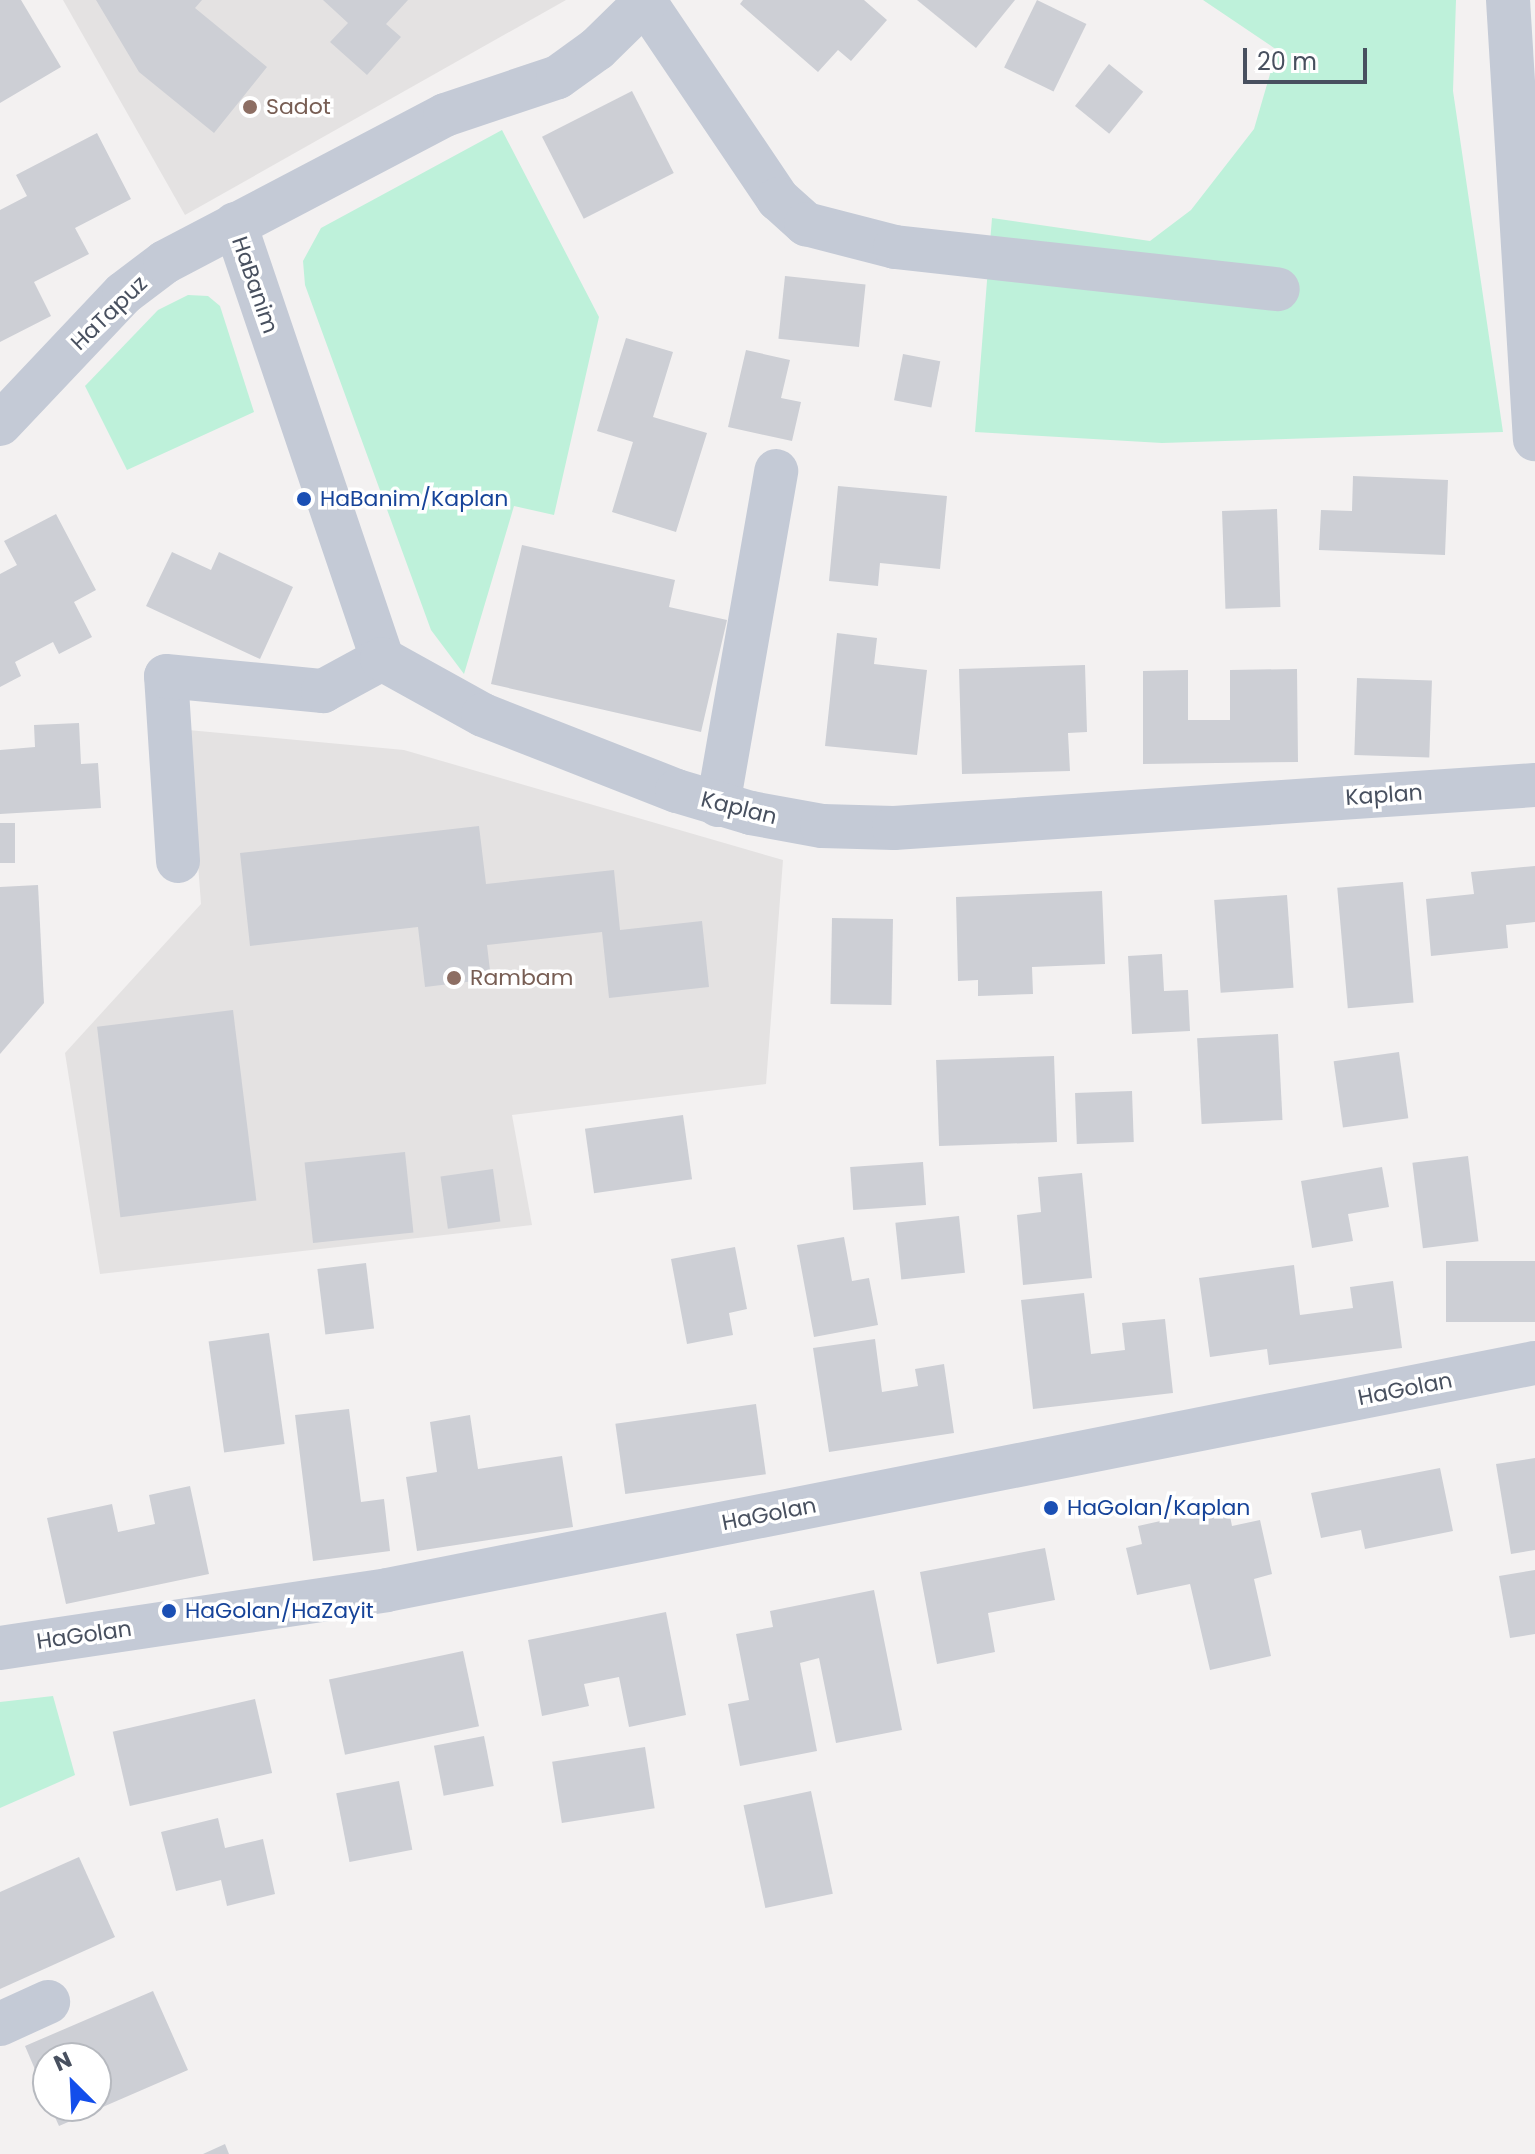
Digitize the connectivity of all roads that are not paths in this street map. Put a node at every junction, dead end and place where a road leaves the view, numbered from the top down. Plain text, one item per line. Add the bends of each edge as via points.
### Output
1 (646, 1) edge
2 (1517, 22) edge
3 (235, 224) junction
4 (1278, 289) dead end
5 (1534, 414) edge
6 (0, 424) edge
7 (776, 471) dead end
8 (382, 659) junction
9 (1535, 785) edge
10 (718, 805) junction
11 (178, 861) dead end
12 (1535, 1363) edge
13 (0, 1648) edge
14 (48, 2002) dead end
15 (0, 2024) edge

1 - 3 street, HaBanim via 597,49 558,77 445,115
1 - 4 street via 778,199 806,224 895,247
2 - 5 street
3 - 6 street, HaTapuz via 165,262 124,293
3 - 8 street, HaBanim
7 - 10 street
8 - 10 street, Kaplan via 483,715
8 - 11 street via 323,691 166,676
9 - 10 street, Kaplan via 894,828 822,826
12 - 13 street, HaGolan via 387,1590
14 - 15 street

